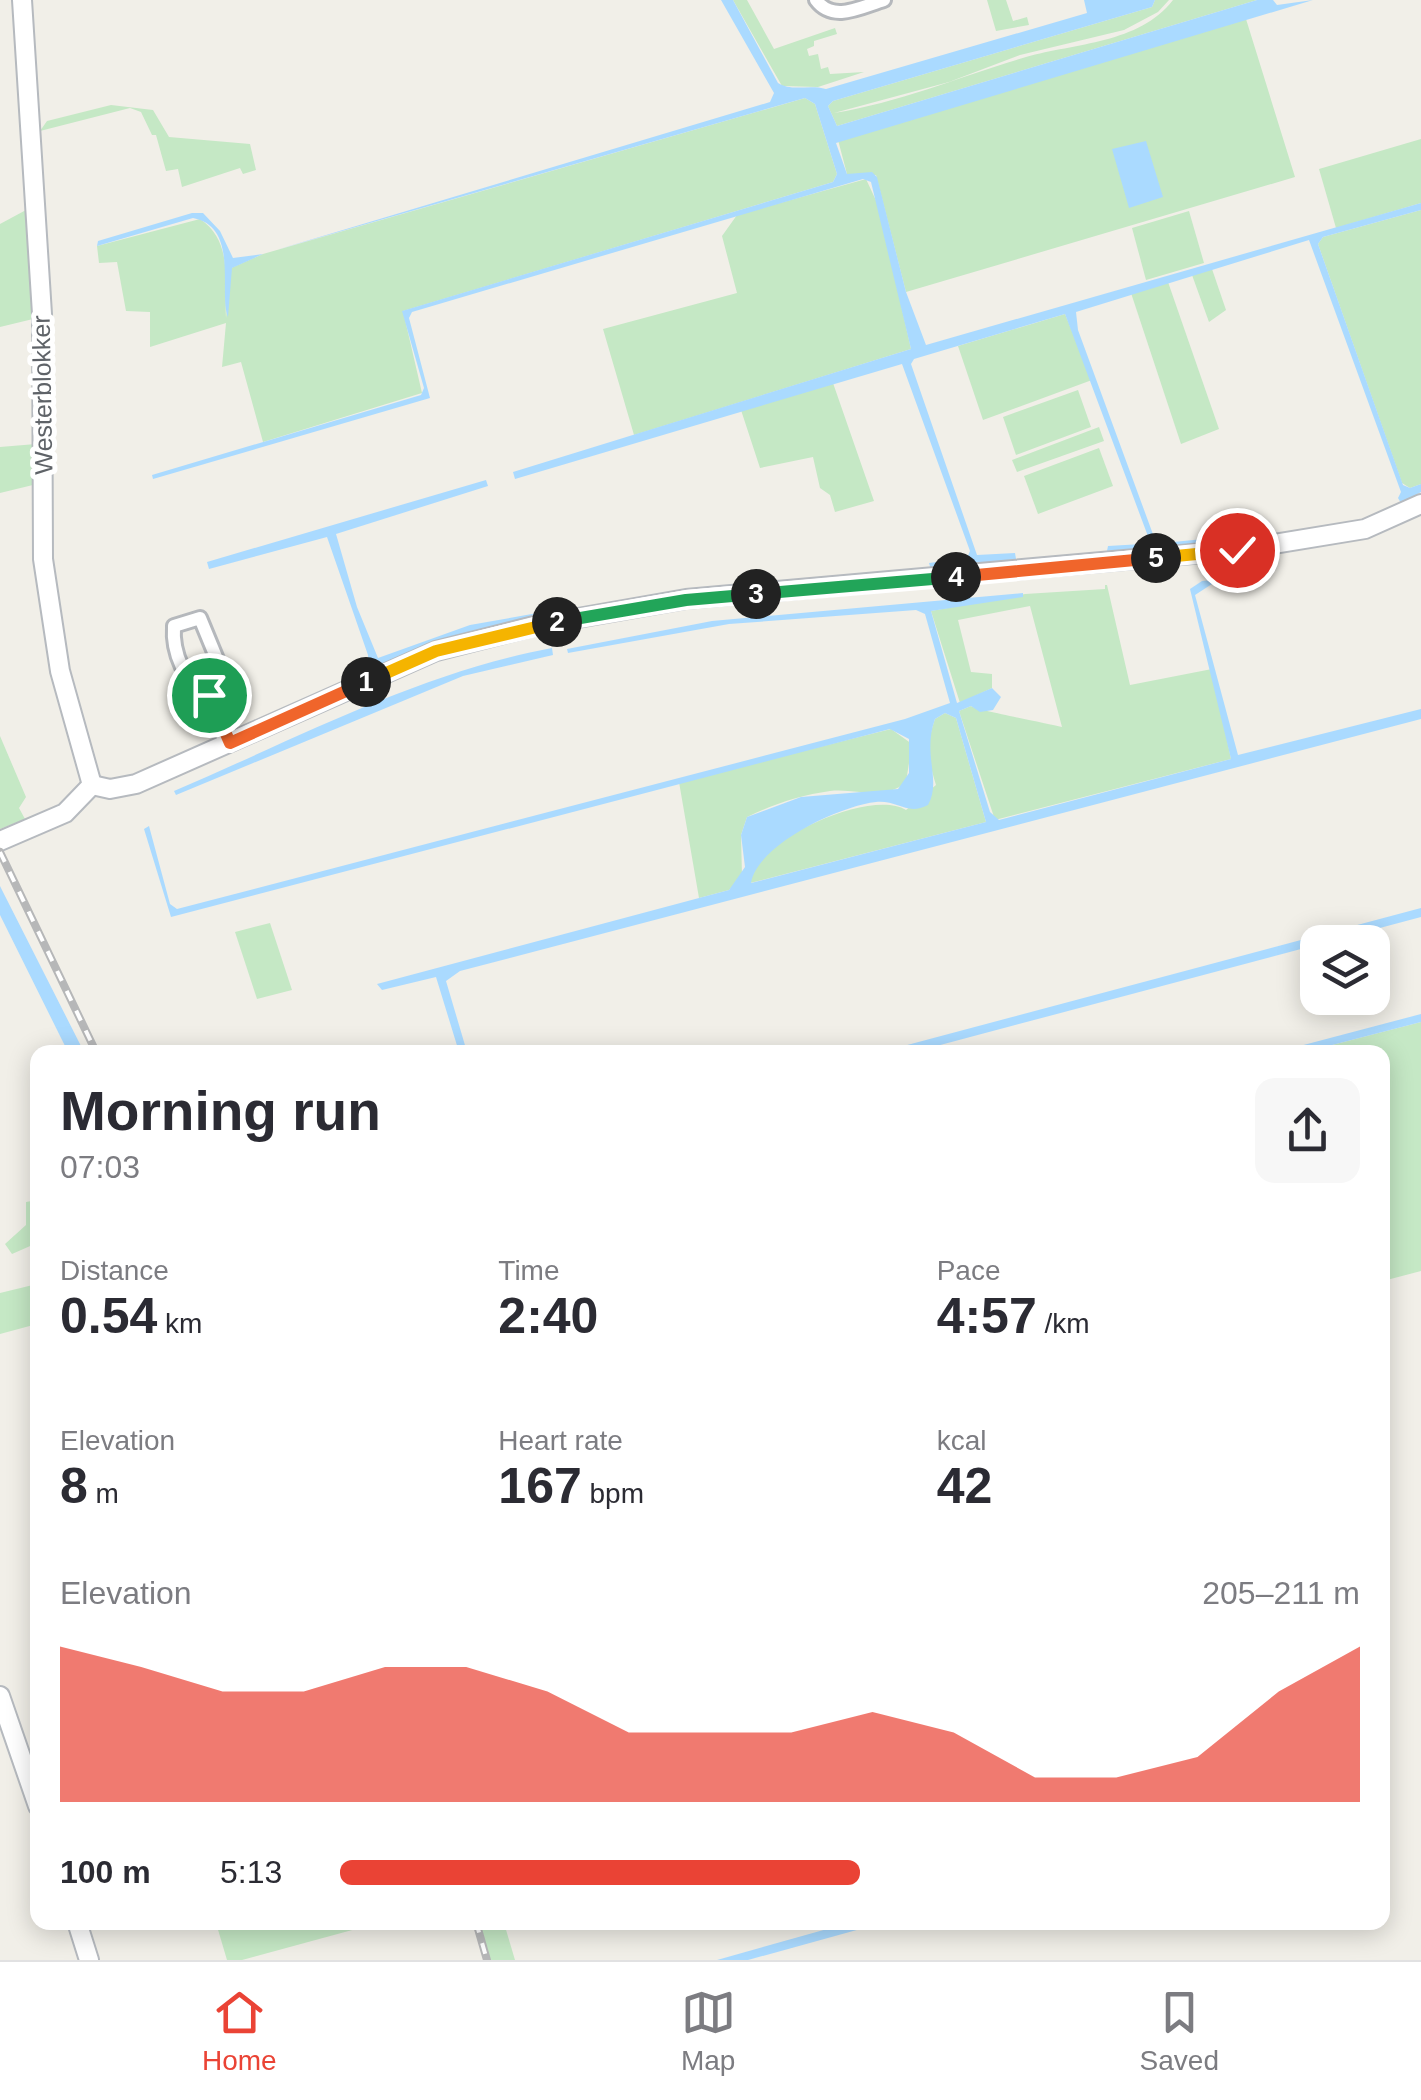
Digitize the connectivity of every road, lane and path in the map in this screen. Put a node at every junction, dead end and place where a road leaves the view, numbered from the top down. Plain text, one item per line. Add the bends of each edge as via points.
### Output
1 (22, 0) edge
2 (816, 0) edge
3 (884, 0) edge
4 (1421, 504) edge
5 (209, 695) junction
6 (230, 743) junction
7 (92, 785) junction
8 (0, 841) edge
9 (0, 1696) edge
10 (30, 1783) edge
11 (80, 1930) edge
12 (89, 1960) edge

1 - 7 street, Westerblokker via 42,314 43,559 60,671
2 - 3 street via 838,13
4 - 6 street via 1365,529 1237,550 686,600 538,625 436,651
5 - 5 street via 221,668 200,618 174,626 173,638 188,682
5 - 6 street
6 - 7 street via 136,784
7 - 8 street via 65,813
9 - 10 street
11 - 12 street

